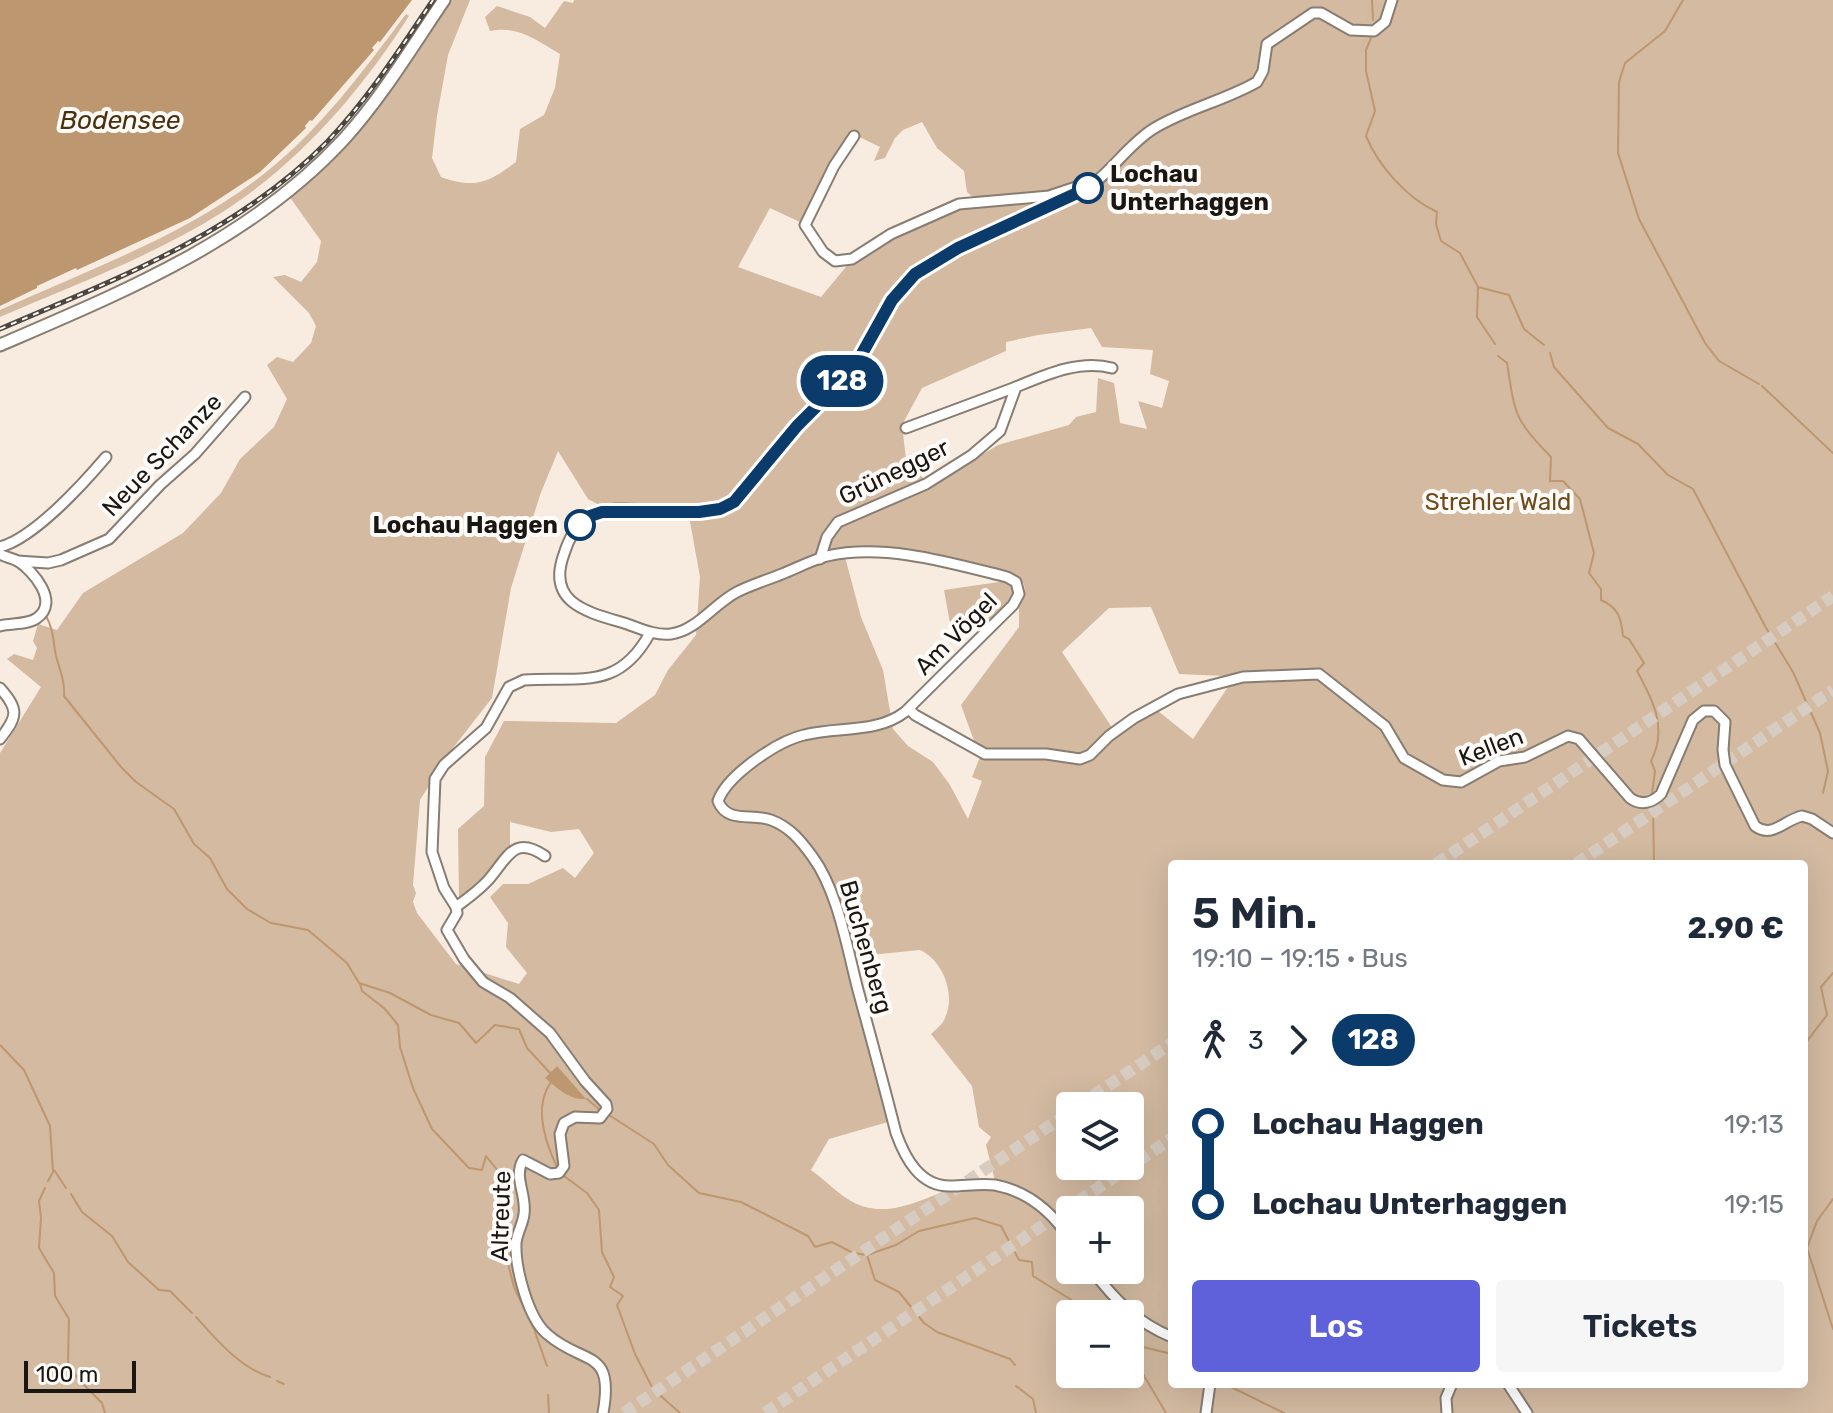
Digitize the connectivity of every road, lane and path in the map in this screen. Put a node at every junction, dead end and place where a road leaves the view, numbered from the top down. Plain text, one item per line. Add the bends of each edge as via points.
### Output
1 (444, 0) edge
2 (1392, 0) edge
3 (854, 136) dead end
4 (1088, 188) junction
5 (0, 345) edge
6 (1112, 368) dead end
7 (1016, 387) junction
8 (245, 397) dead end
9 (906, 428) dead end
10 (106, 457) dead end
11 (0, 547) edge
12 (0, 554) edge
13 (820, 559) junction
14 (17, 561) junction
15 (0, 626) edge
16 (650, 633) junction
17 (0, 688) edge
18 (909, 709) junction
19 (836, 730) joint
20 (0, 739) edge
21 (1046, 754) joint
22 (1833, 833) edge
23 (545, 856) dead end
24 (456, 907) junction
25 (1056, 1221) edge
26 (1103, 1284) edge
27 (1168, 1335) edge
28 (1209, 1388) edge
29 (1450, 1388) edge
30 (1511, 1388) edge
31 (603, 1413) edge
32 (1206, 1413) edge
33 (1447, 1413) edge
34 (1527, 1413) edge

1 - 5 main road via 363,116 282,196 173,268
2 - 4 street via 1385,22 1374,31 1351,30 1318,12 1298,22 1267,44 1257,82 1152,130
3 - 4 street via 805,225 835,261 852,259 891,234 959,204
4 - 16 street via 958,248 915,274 892,300 844,379 734,502 699,512 616,510 576,529 559,573 564,593 578,607
6 - 7 street, Grünegger via 1087,365
7 - 9 street, Grünegger
7 - 13 street, Grünegger via 1002,426 989,442 937,478 838,522 823,543
8 - 14 street, Neue Schanze via 109,539 61,560
10 - 11 street via 60,505
12 - 14 street
13 - 16 street via 736,593 682,631
13 - 18 street, Am Vögel via 841,554 907,555 1016,582 1019,594 1013,605
14 - 15 street via 43,587 45,608 35,620
16 - 24 street via 609,676 512,685 489,725 444,765 433,783 432,852
17 - 20 street via 15,709 14,720
18 - 19 street, Am Vögel via 887,724
18 - 21 street, Am Vögel via 985,754
19 - 25 street, Buchenberg via 802,735 784,744 736,775 718,803 727,814 767,819 787,828 823,872 896,1133 910,1163 938,1185 1013,1191
21 - 22 street, Kellen via 1087,756 1134,718 1178,694 1243,677 1313,673 1324,676 1385,726 1404,758 1443,780 1461,782 1499,761 1521,759 1568,736 1579,739 1630,798 1647,802 1665,787 1693,720 1709,710 1725,722 1725,765 1759,830 1771,831 1807,816
23 - 24 street via 529,847 516,849
24 - 31 street, Altreute via 447,933 483,982 550,1033 602,1098 605,1113 564,1123 564,1166 559,1173 523,1160 520,1165 525,1212 516,1242 521,1282 546,1333 598,1363 608,1385
26 - 27 street via 1117,1302
28 - 32 street
29 - 33 street
30 - 34 street

